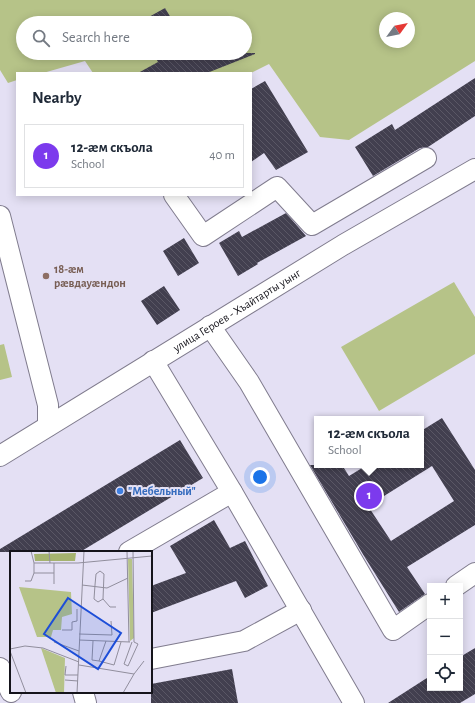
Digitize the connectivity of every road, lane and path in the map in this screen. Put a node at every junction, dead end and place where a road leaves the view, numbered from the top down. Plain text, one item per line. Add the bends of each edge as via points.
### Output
1 (426, 158) dead end
2 (475, 170) edge
3 (175, 196) edge
4 (0, 216) edge
5 (328, 217) junction
6 (343, 245) junction
7 (210, 326) junction
8 (153, 361) junction
9 (48, 426) junction
10 (0, 456) edge
11 (232, 492) junction
12 (131, 551) edge
13 (475, 573) edge
14 (460, 583) edge
15 (427, 606) edge
16 (301, 610) junction
17 (152, 659) edge
18 (0, 668) edge
19 (10, 690) edge
20 (11, 693) edge
21 (83, 693) edge
22 (16, 703) edge
23 (86, 703) edge
24 (354, 703) edge

1 - 5 street
2 - 6 street, улица Героев - Хъайтарты уынг
3 - 5 street via 203,236 277,188 312,226
4 - 9 street via 48,405
5 - 6 street
6 - 7 street, улица Героев - Хъайтарты уынг
7 - 8 street, улица Героев - Хъайтарты уынг
7 - 15 street via 249,382 393,630
8 - 9 street, улица Героев - Хъайтарты уынг
8 - 11 street
9 - 10 street, улица Героев - Хъайтарты уынг
11 - 12 street
11 - 16 street
13 - 14 street
16 - 17 street via 244,642
16 - 24 street
18 - 19 street
20 - 22 street
21 - 23 street

